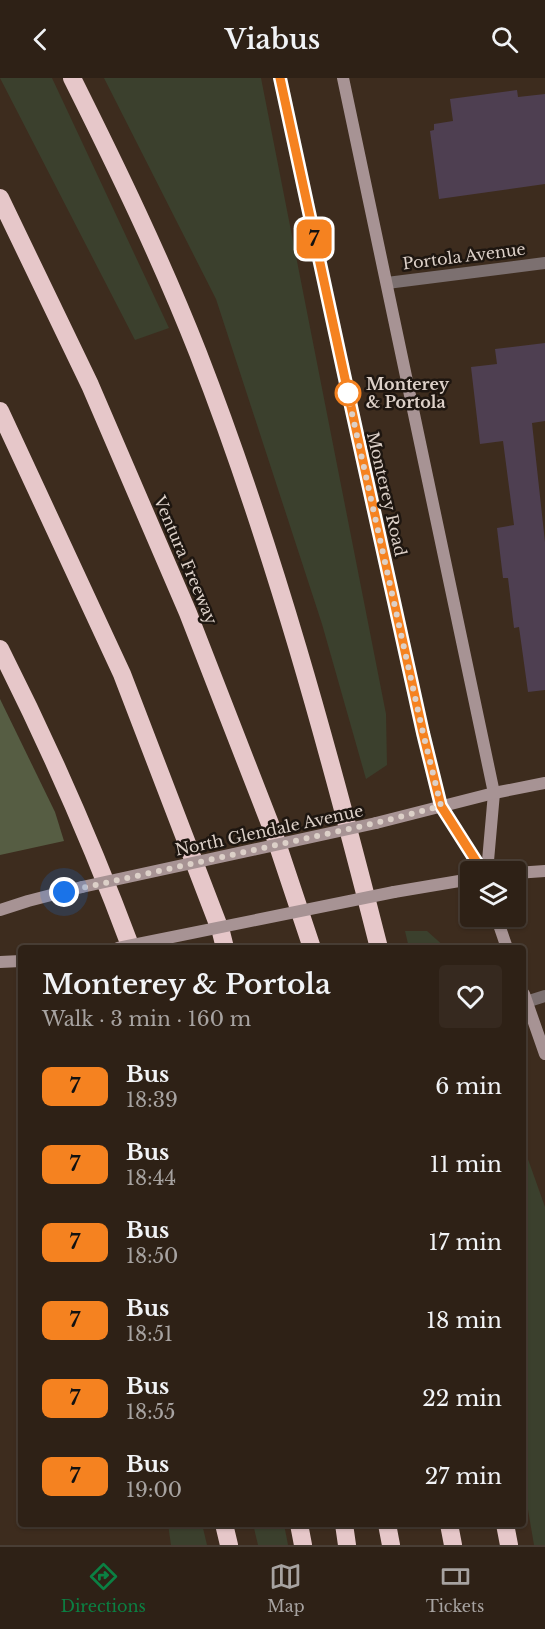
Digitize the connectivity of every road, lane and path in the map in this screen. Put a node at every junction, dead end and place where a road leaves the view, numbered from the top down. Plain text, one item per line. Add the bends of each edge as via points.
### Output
1 (72, 78) edge
2 (280, 78) edge
3 (343, 78) edge
4 (0, 198) edge
5 (545, 263) edge
6 (387, 283) junction
7 (0, 411) edge
8 (0, 649) edge
9 (545, 783) edge
10 (494, 794) junction
11 (441, 806) junction
12 (478, 861) edge
13 (486, 861) edge
14 (545, 871) edge
15 (526, 872) edge
16 (460, 881) edge
17 (0, 910) edge
18 (500, 927) edge
19 (130, 945) edge
20 (133, 945) edge
21 (224, 945) edge
22 (311, 945) edge
23 (378, 945) edge
24 (506, 945) edge
25 (18, 961) edge
26 (0, 962) edge
27 (545, 996) edge
28 (526, 998) edge
29 (526, 1001) edge
30 (545, 1054) edge
31 (225, 1527) edge
32 (300, 1527) edge
33 (344, 1527) edge
34 (388, 1527) edge
35 (450, 1527) edge
36 (506, 1527) edge
37 (229, 1545) edge
38 (303, 1545) edge
39 (347, 1545) edge
40 (391, 1545) edge
41 (453, 1545) edge
42 (509, 1545) edge

1 - 23 highway via 174,293 233,449 289,618
2 - 11 main road, Monterey Road
3 - 6 main road, Monterey Road
4 - 22 highway, Ventura Freeway via 90,385 188,613 274,834
5 - 6 street, Portola Avenue
6 - 10 main road, Monterey Road
7 - 21 highway via 122,674
8 - 19 highway via 72,803
9 - 10 main road, North Glendale Avenue
10 - 11 main road, North Glendale Avenue
10 - 13 main road, Monterey Road
11 - 12 main road, Monterey Road
11 - 17 main road, North Glendale Avenue, bridge via 82,887
14 - 15 main road
16 - 20 main road, bridge
18 - 24 main road
25 - 26 main road
27 - 28 street
29 - 30 main road
31 - 37 highway
32 - 38 highway
33 - 39 highway
34 - 40 highway
35 - 41 highway
36 - 42 highway

